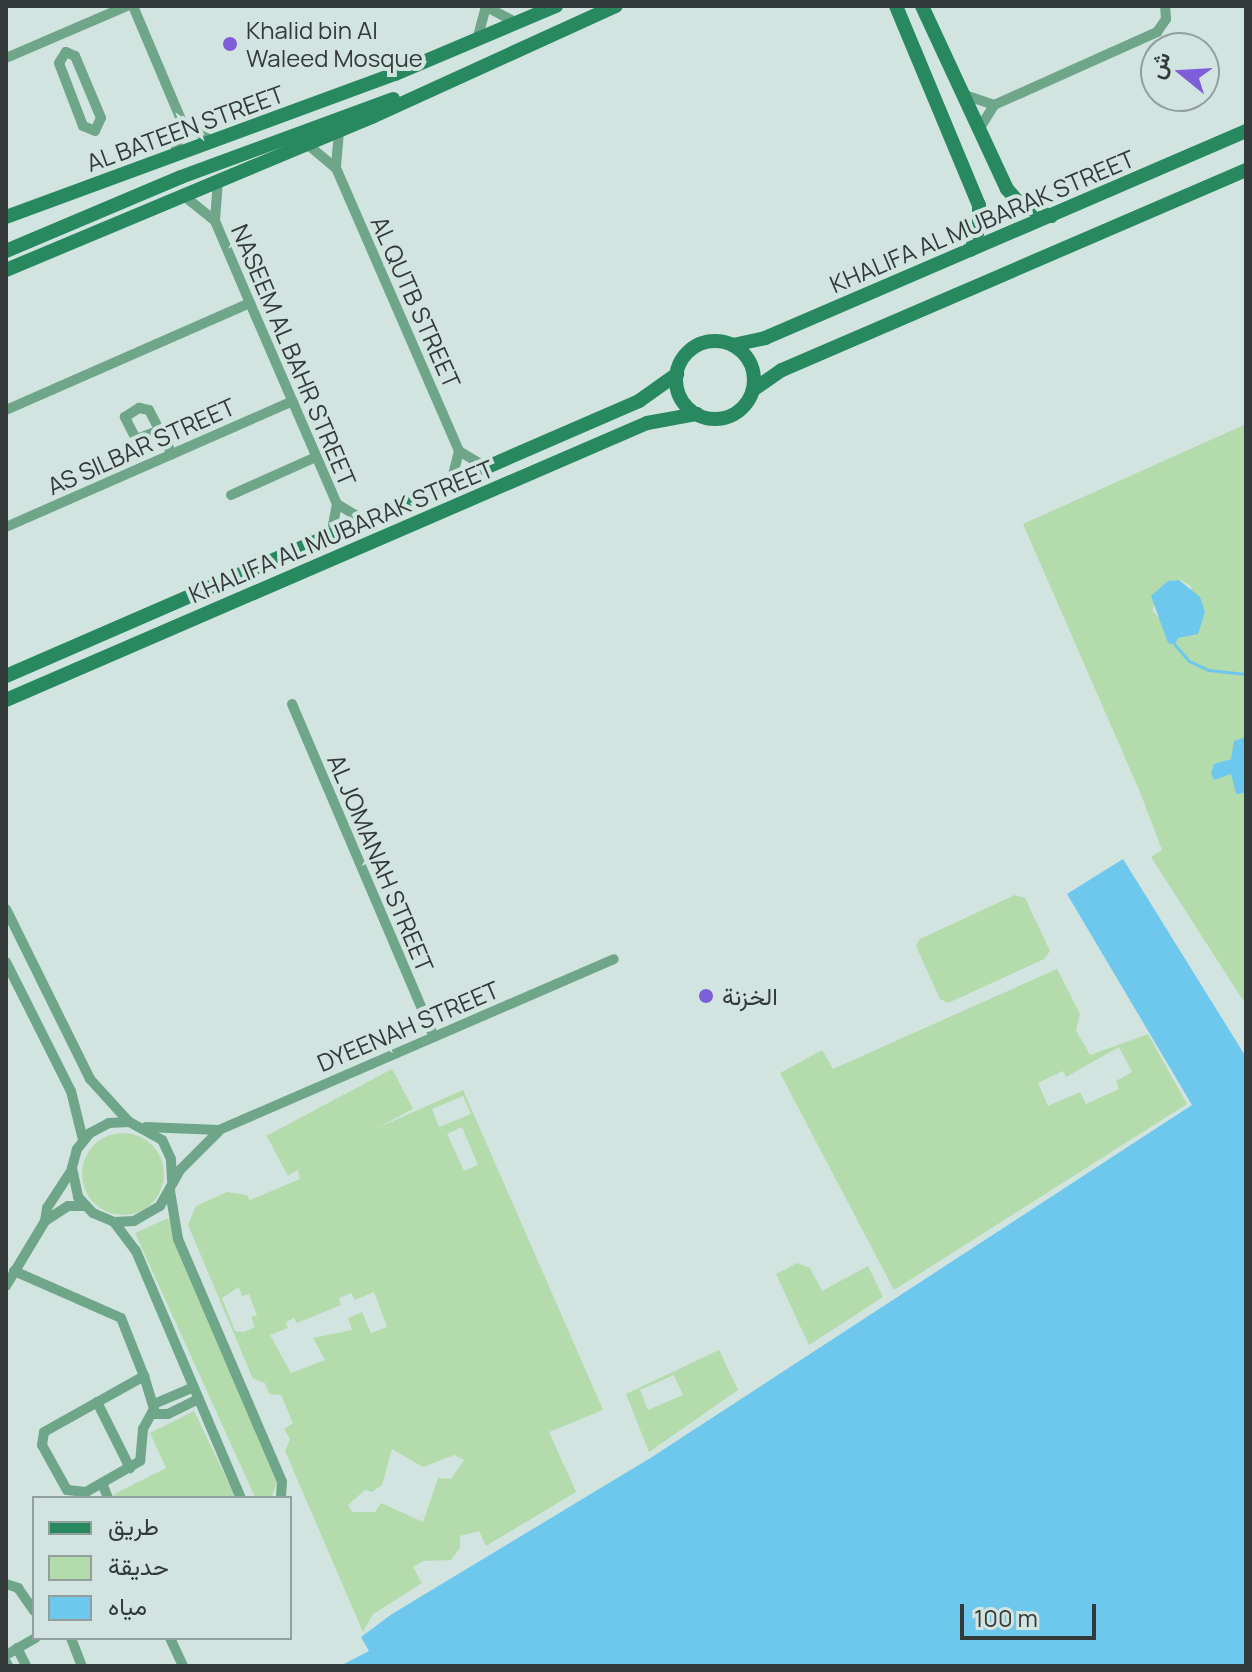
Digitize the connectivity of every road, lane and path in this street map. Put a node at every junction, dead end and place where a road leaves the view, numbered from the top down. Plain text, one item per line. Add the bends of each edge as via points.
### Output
1 (130, 6) edge
2 (486, 6) edge
3 (556, 6) edge
4 (616, 6) edge
5 (896, 6) edge
6 (1165, 6) edge
7 (928, 8) edge
8 (517, 23) junction
9 (57, 36) junction
10 (477, 40) junction
11 (63, 53) junction
12 (6, 58) edge
13 (423, 92) junction
14 (962, 94) junction
15 (994, 105) junction
16 (182, 122) junction
17 (339, 131) junction
18 (978, 131) junction
19 (1246, 131) edge
20 (211, 141) junction
21 (307, 144) junction
22 (175, 153) junction
23 (336, 168) junction
24 (1246, 170) edge
25 (218, 180) junction
26 (183, 195) junction
27 (1051, 216) junction
28 (6, 217) edge
29 (215, 221) junction
30 (971, 250) junction
31 (6, 251) edge
32 (6, 270) edge
33 (250, 303) junction
34 (733, 345) junction
35 (677, 374) junction
36 (753, 390) junction
37 (293, 401) junction
38 (6, 410) edge
39 (697, 414) junction
40 (160, 430) dead end
41 (459, 451) junction
42 (172, 454) junction
43 (316, 457) junction
44 (486, 467) junction
45 (451, 483) junction
46 (231, 495) dead end
47 (337, 504) junction
48 (364, 520) junction
49 (6, 527) edge
50 (331, 535) junction
51 (6, 676) edge
52 (6, 700) edge
53 (292, 704) dead end
54 (6, 909) edge
55 (614, 959) dead end
56 (6, 962) edge
57 (434, 1037) junction
58 (129, 1122) junction
59 (146, 1127) junction
60 (219, 1130) junction
61 (83, 1140) junction
62 (72, 1168) junction
63 (171, 1184) junction
64 (54, 1199) junction
65 (84, 1206) junction
66 (62, 1209) junction
67 (45, 1221) junction
68 (114, 1222) junction
69 (14, 1271) junction
70 (6, 1286) edge
71 (144, 1376) junction
72 (194, 1387) junction
73 (199, 1399) junction
74 (97, 1402) junction
75 (153, 1409) junction
76 (130, 1468) junction
77 (102, 1483) junction
78 (107, 1496) edge
79 (240, 1496) edge
80 (281, 1496) edge
81 (6, 1584) edge
82 (32, 1608) edge
83 (32, 1640) edge
84 (72, 1640) edge
85 (171, 1640) edge
86 (9, 1653) edge
87 (26, 1666) edge
88 (82, 1666) edge
89 (183, 1666) edge

1 - 9 street
1 - 16 street
2 - 8 street
2 - 10 street
3 - 8 main road, AL BATEEN STREET
4 - 13 main road, AL BATEEN STREET
5 - 30 main road via 979,205 981,220
6 - 15 street via 1166,19 1157,32
7 - 14 main road
8 - 10 main road, AL BATEEN STREET
9 - 11 street
9 - 12 street
10 - 20 main road, AL BATEEN STREET
11 - 11 street via 59,63 83,126 95,131 101,118 75,56
13 - 17 main road, AL BATEEN STREET
13 - 31 main road, AL BATEEN STREET via 241,154
14 - 15 street
14 - 18 main road
15 - 18 street
16 - 20 street
16 - 22 street
17 - 21 main road, AL BATEEN STREET
17 - 23 street, AL QUTB STREET
18 - 27 main road via 1011,196 1029,210
19 - 27 main road, KHALIFA AL MUBARAK STREET
20 - 22 main road, AL BATEEN STREET
21 - 23 street, AL QUTB STREET
21 - 25 main road, AL BATEEN STREET
22 - 28 main road, AL BATEEN STREET
23 - 41 street, AL QUTB STREET
24 - 36 main road via 782,370
25 - 26 main road, AL BATEEN STREET
25 - 29 street, NASEEM AL BAHR STREET
26 - 29 street, NASEEM AL BAHR STREET
26 - 32 main road, AL BATEEN STREET
27 - 30 main road, KHALIFA AL MUBARAK STREET
29 - 33 street, NASEEM AL BAHR STREET
30 - 34 main road, KHALIFA AL MUBARAK STREET via 765,338
33 - 37 street, NASEEM AL BAHR STREET
33 - 38 street
34 - 35 main road via 698,345 684,357
34 - 36 main road via 751,364
35 - 39 main road via 679,393
35 - 44 main road, KHALIFA AL MUBARAK STREET via 639,401
36 - 39 main road via 735,413 715,419
37 - 42 street, AS SILBAR STREET
37 - 43 street, NASEEM AL BAHR STREET
39 - 52 main road, KHALIFA AL MUBARAK STREET via 647,423
40 - 42 street
41 - 44 street
41 - 45 street
42 - 49 street, AS SILBAR STREET
43 - 46 street
43 - 47 street, NASEEM AL BAHR STREET
44 - 45 main road, KHALIFA AL MUBARAK STREET
45 - 48 main road, KHALIFA AL MUBARAK STREET
47 - 48 street, NASEEM AL BAHR STREET
47 - 50 street, NASEEM AL BAHR STREET
48 - 50 main road, KHALIFA AL MUBARAK STREET
50 - 51 main road, KHALIFA AL MUBARAK STREET
53 - 57 street, AL JOMANAH STREET
54 - 58 street via 90,1079
55 - 57 street, DYEENAH STREET
56 - 61 street via 71,1091
57 - 60 street, DYEENAH STREET
58 - 59 street
58 - 61 street via 99,1127
59 - 60 street, DYEENAH STREET
59 - 63 street via 168,1149
60 - 63 street, DYEENAH STREET
61 - 62 street
62 - 64 street
62 - 65 street
63 - 68 street via 152,1213
63 - 80 street via 178,1239 282,1482
64 - 66 street
64 - 67 street
65 - 66 street
65 - 68 street
66 - 67 street
67 - 69 street
68 - 72 street via 136,1251
69 - 70 street
69 - 71 street via 121,1318
71 - 74 street
71 - 75 street
72 - 73 street
72 - 75 street
73 - 75 street via 168,1414
73 - 79 street
74 - 76 street
74 - 77 street via 46,1429 41,1439 67,1490 82,1493
75 - 76 street via 142,1433 142,1458
76 - 77 street
77 - 78 street
81 - 82 street via 18,1588
83 - 86 street
84 - 88 street
85 - 89 street
86 - 87 street

